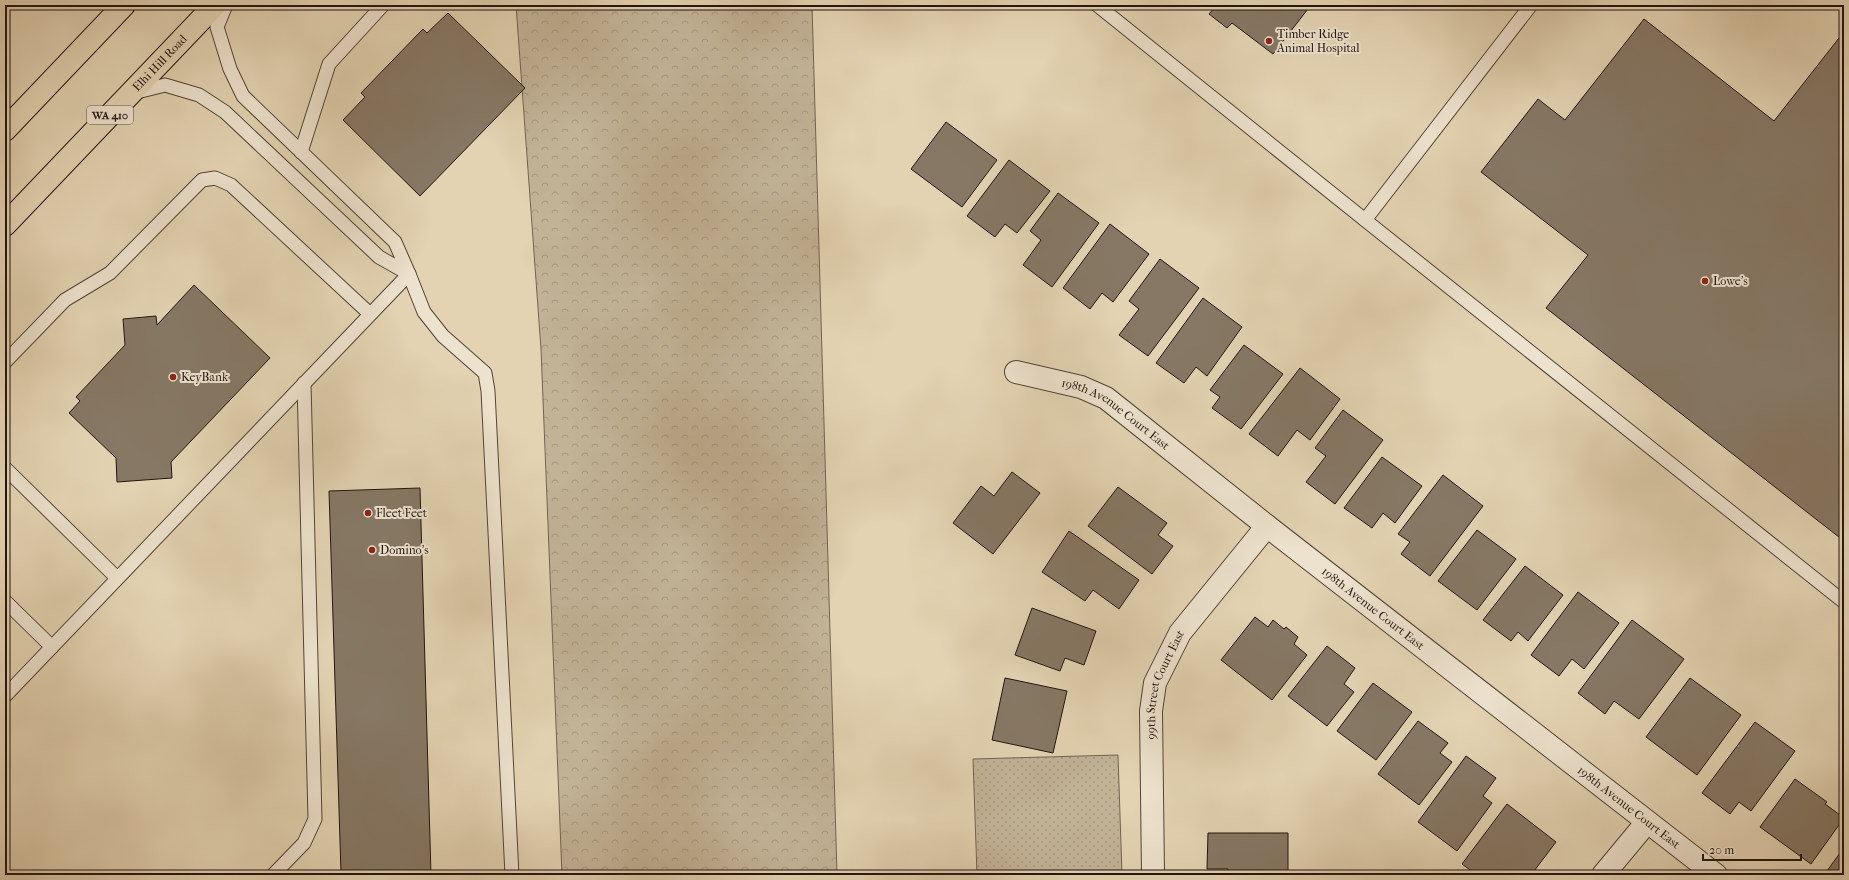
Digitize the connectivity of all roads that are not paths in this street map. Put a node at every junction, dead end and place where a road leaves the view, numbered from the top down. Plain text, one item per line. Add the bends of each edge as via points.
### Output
1 (124, 5) edge
2 (215, 5) edge
3 (226, 5) edge
4 (383, 5) edge
5 (1097, 5) edge
6 (1531, 5) edge
7 (129, 94) junction
8 (5, 130) edge
9 (301, 152) junction
10 (1366, 220) junction
11 (5, 225) edge
12 (409, 274) junction
13 (370, 314) junction
14 (5, 362) edge
15 (1016, 372) dead end
16 (304, 383) junction
17 (5, 468) edge
18 (1267, 526) junction
19 (117, 578) junction
20 (5, 601) edge
21 (1844, 602) edge
22 (52, 647) junction
23 (5, 696) edge
24 (1647, 822) junction
25 (273, 875) edge
26 (512, 875) edge
27 (1153, 875) edge
28 (1603, 875) edge
29 (1716, 875) edge

1 - 8 main road
2 - 7 main road, Elhi Hill Road / WA 410
3 - 9 lane via 217,27 230,69 243,96
4 - 9 lane via 329,64
5 - 10 lane
6 - 10 lane
7 - 11 main road, Elhi Hill Road / WA 410
7 - 12 lane via 165,85 199,95 219,108 379,257
9 - 12 lane via 395,242
10 - 21 lane
12 - 13 lane
12 - 26 lane via 424,312 443,336 485,373 488,391
13 - 14 lane via 231,186 215,178 202,180 110,273 65,300
13 - 16 lane
15 - 18 street, 198th Avenue Court East via 1081,387 1106,398
16 - 19 lane
16 - 25 lane via 315,819 304,843
17 - 19 lane
18 - 24 street, 198th Avenue Court East
18 - 27 street, 99th Street Court East via 1180,633 1155,683 1151,711
19 - 22 lane
20 - 22 lane
22 - 23 lane
24 - 28 street
24 - 29 street, 198th Avenue Court East

